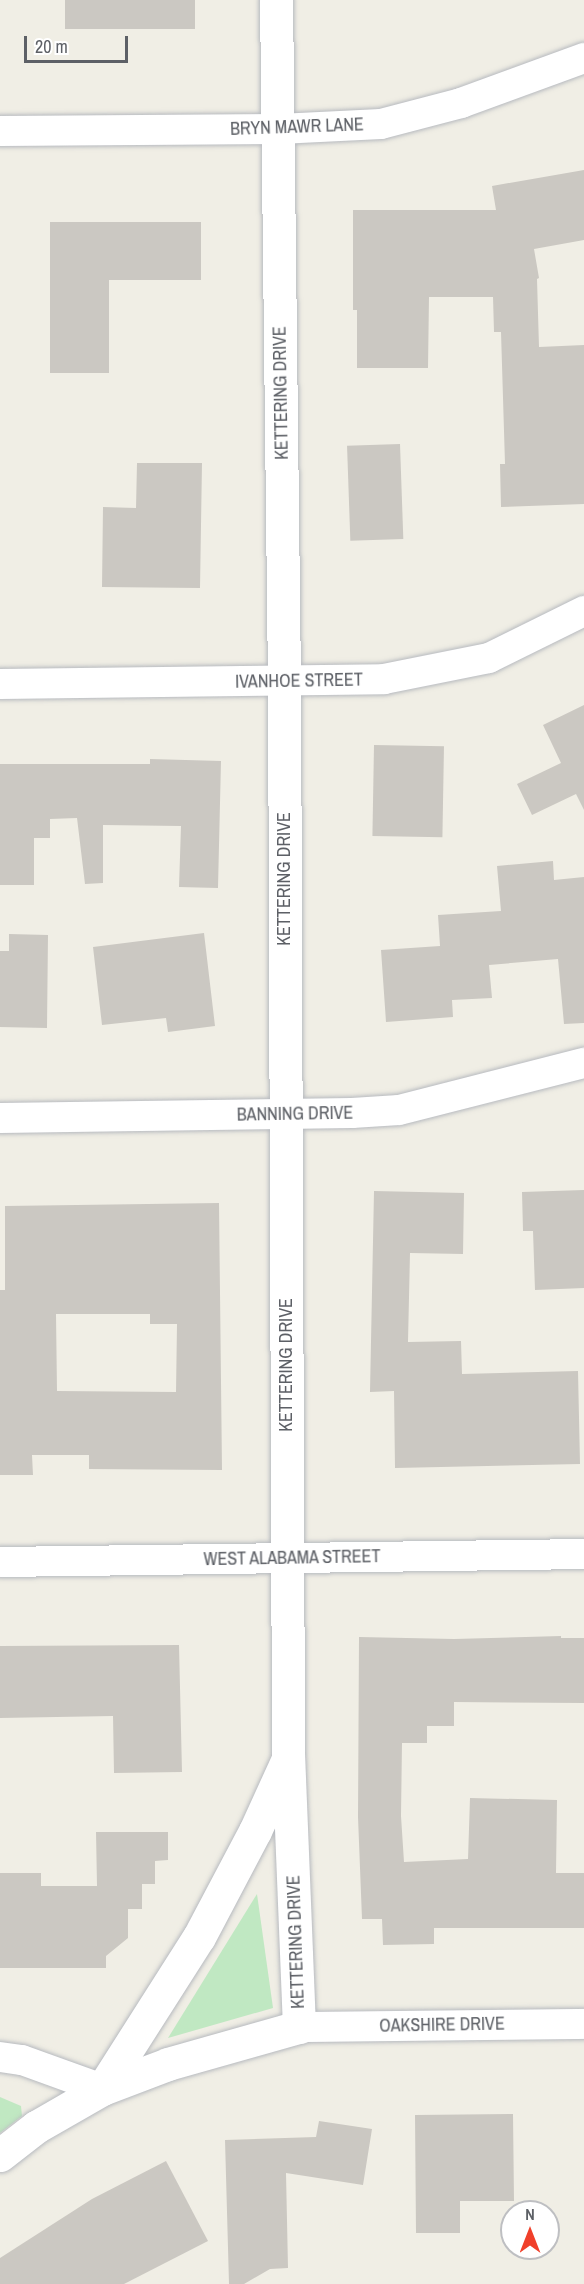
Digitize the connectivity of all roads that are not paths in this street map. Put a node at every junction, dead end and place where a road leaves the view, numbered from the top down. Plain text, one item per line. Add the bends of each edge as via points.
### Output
1 (276, 0) edge
2 (584, 58) edge
3 (279, 129) junction
4 (0, 131) edge
5 (584, 610) edge
6 (284, 682) junction
7 (0, 684) edge
8 (584, 1063) edge
9 (284, 1114) junction
10 (0, 1118) edge
11 (584, 1554) edge
12 (288, 1558) junction
13 (0, 1562) edge
14 (288, 1758) junction
15 (584, 2024) edge
16 (299, 2027) junction
17 (0, 2058) edge
18 (102, 2089) junction
19 (0, 2155) edge

1 - 3 street, KETTERING DRIVE
2 - 3 street, BRYN MAWR LANE via 422,115 381,124
3 - 4 street, BRYN MAWR LANE
3 - 6 street, KETTERING DRIVE
5 - 6 street, IVANHOE STREET via 489,658 384,679
6 - 7 street, IVANHOE STREET
6 - 9 street, KETTERING DRIVE
8 - 9 street, BANNING DRIVE via 399,1110
9 - 10 street, BANNING DRIVE
9 - 12 street, KETTERING DRIVE
11 - 12 street, WEST ALABAMA STREET
12 - 13 street, WEST ALABAMA STREET
12 - 14 street, KETTERING DRIVE
14 - 16 street, KETTERING DRIVE
14 - 18 street, KETTERING DRIVE via 199,1937
15 - 16 street, OAKSHIRE DRIVE
16 - 18 street, KETTERING DRIVE via 168,2064
17 - 18 street via 22,2060
18 - 19 street, KETTERING DRIVE via 36,2127

